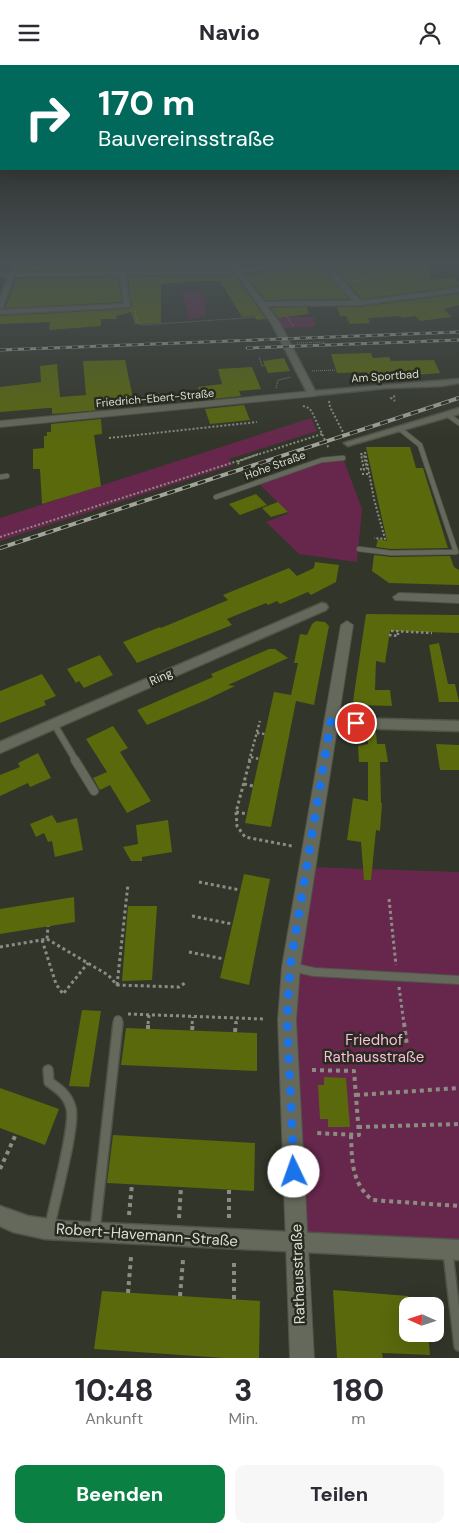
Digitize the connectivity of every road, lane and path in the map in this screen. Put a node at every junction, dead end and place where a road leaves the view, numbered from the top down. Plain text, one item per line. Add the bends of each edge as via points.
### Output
1 (276, 324) edge
2 (323, 341) dead end
3 (294, 343) dead end
4 (260, 357) dead end
5 (265, 365) dead end
6 (307, 366) dead end
7 (336, 370) dead end
8 (294, 376) dead end
9 (459, 381) edge
10 (393, 391) dead end
11 (277, 392) dead end
12 (312, 394) junction
13 (331, 399) dead end
14 (394, 401) dead end
15 (459, 411) edge
16 (448, 415) junction
17 (257, 422) dead end
18 (459, 423) edge
19 (0, 424) edge
20 (400, 429) junction
21 (322, 433) dead end
22 (109, 438) dead end
23 (347, 441) joint
24 (365, 452) dead end
25 (259, 453) junction
26 (343, 458) dead end
27 (238, 464) dead end
28 (360, 469) dead end
29 (369, 470) junction
30 (362, 474) dead end
31 (370, 474) junction
32 (7, 476) dead end
33 (0, 477) edge
34 (367, 492) dead end
35 (374, 492) junction
36 (216, 497) dead end
37 (371, 502) dead end
38 (375, 502) junction
39 (375, 518) dead end
40 (380, 518) junction
41 (0, 537) edge
42 (374, 538) dead end
43 (358, 549) dead end
44 (399, 597) dead end
45 (459, 599) edge
46 (322, 607) dead end
47 (347, 625) dead end
48 (392, 631) dead end
49 (398, 633) junction
50 (432, 633) dead end
51 (389, 635) dead end
52 (331, 720) junction
53 (260, 721) dead end
54 (54, 724) junction
55 (459, 726) edge
56 (257, 733) junction
57 (264, 735) dead end
58 (0, 748) edge
59 (250, 757) junction
60 (259, 759) dead end
61 (244, 784) junction
62 (253, 785) dead end
63 (94, 791) dead end
64 (236, 812) junction
65 (247, 814) dead end
66 (292, 846) dead end
67 (199, 882) dead end
68 (128, 884) dead end
69 (240, 890) dead end
70 (192, 916) dead end
71 (232, 924) dead end
72 (48, 927) dead end
73 (47, 939) junction
74 (42, 940) junction
75 (0, 947) edge
76 (189, 952) dead end
77 (224, 959) dead end
78 (88, 963) junction
79 (290, 967) junction
80 (459, 980) edge
81 (185, 983) dead end
82 (117, 985) junction
83 (149, 1015) junction
84 (193, 1017) junction
85 (236, 1019) junction
86 (264, 1019) dead end
87 (118, 1020) joint
88 (148, 1029) dead end
89 (192, 1031) dead end
90 (235, 1032) dead end
91 (48, 1070) dead end
92 (312, 1071) dead end
93 (459, 1087) edge
94 (356, 1095) junction
95 (459, 1124) edge
96 (358, 1127) junction
97 (316, 1133) dead end
98 (16, 1134) dead end
99 (351, 1135) junction
100 (0, 1169) edge
101 (132, 1184) dead end
102 (181, 1187) dead end
103 (230, 1190) dead end
104 (459, 1206) edge
105 (129, 1215) dead end
106 (0, 1216) edge
107 (178, 1218) dead end
108 (229, 1221) dead end
109 (50, 1229) junction
110 (95, 1232) junction
111 (297, 1243) junction
112 (453, 1250) edge
113 (131, 1257) dead end
114 (183, 1260) dead end
115 (234, 1263) dead end
116 (128, 1293) dead end
117 (180, 1296) dead end
118 (234, 1300) dead end
119 (459, 1346) edge
120 (302, 1358) edge

1 - 12 street
2 - 3 path
4 - 5 path via 262,366
6 - 7 path via 311,371
8 - 11 path via 278,380
9 - 12 street, Am Sportbad
10 - 14 path via 395,396 391,398
12 - 19 street, Friedrich-Ebert-Straße
13 - 23 path via 328,403
15 - 16 street
16 - 18 lane
16 - 20 street
17 - 22 path
20 - 23 street
20 - 43 lane via 420,445 456,552 391,553
21 - 25 path
24 - 29 path
25 - 27 path
25 - 41 path
26 - 36 lane, Hohe Straße via 322,460
28 - 29 path via 364,470 360,455 364,455
29 - 31 path
30 - 31 path
31 - 35 path
32 - 33 lane
34 - 35 path
35 - 38 path
37 - 38 path
38 - 40 path
39 - 40 path
40 - 42 path via 385,539
44 - 45 street
46 - 54 street, Ring
47 - 52 street, Rathausstraße
48 - 49 path
49 - 50 path
49 - 51 path via 398,636
52 - 55 street
52 - 79 street, Rathausstraße
53 - 56 path
54 - 58 street, Ring
54 - 63 lane
56 - 57 path
56 - 59 path
59 - 60 path
59 - 61 path
61 - 62 path
61 - 64 path
64 - 65 path
64 - 66 path via 237,826 244,837
67 - 69 path
68 - 82 path
70 - 71 path
72 - 73 path
73 - 74 path
73 - 78 path
74 - 75 path
74 - 78 path via 56,984 63,994
76 - 77 path
78 - 82 path via 108,975
79 - 80 lane via 314,972
79 - 111 street, Rathausstraße via 287,1019
81 - 82 path via 179,987
83 - 84 path
83 - 87 path via 127,1014
83 - 88 path
84 - 85 path
84 - 89 path
85 - 86 path
85 - 90 path
87 - 110 lane
91 - 109 lane via 49,1082 66,1095 72,1109
92 - 94 path via 354,1071
93 - 94 path
94 - 96 path
95 - 96 path
96 - 99 path via 359,1135
97 - 99 path
98 - 100 path
99 - 104 path via 354,1178 361,1193 372,1200
101 - 105 path
102 - 107 path
103 - 108 path
106 - 109 street, Robert-Havemann-Straße via 16,1223
109 - 110 street, Robert-Havemann-Straße
110 - 111 street, Robert-Havemann-Straße
111 - 112 street, Robert-Havemann-Straße
111 - 120 street, Rathausstraße
112 - 119 lane
113 - 116 path
114 - 117 path
115 - 118 path

